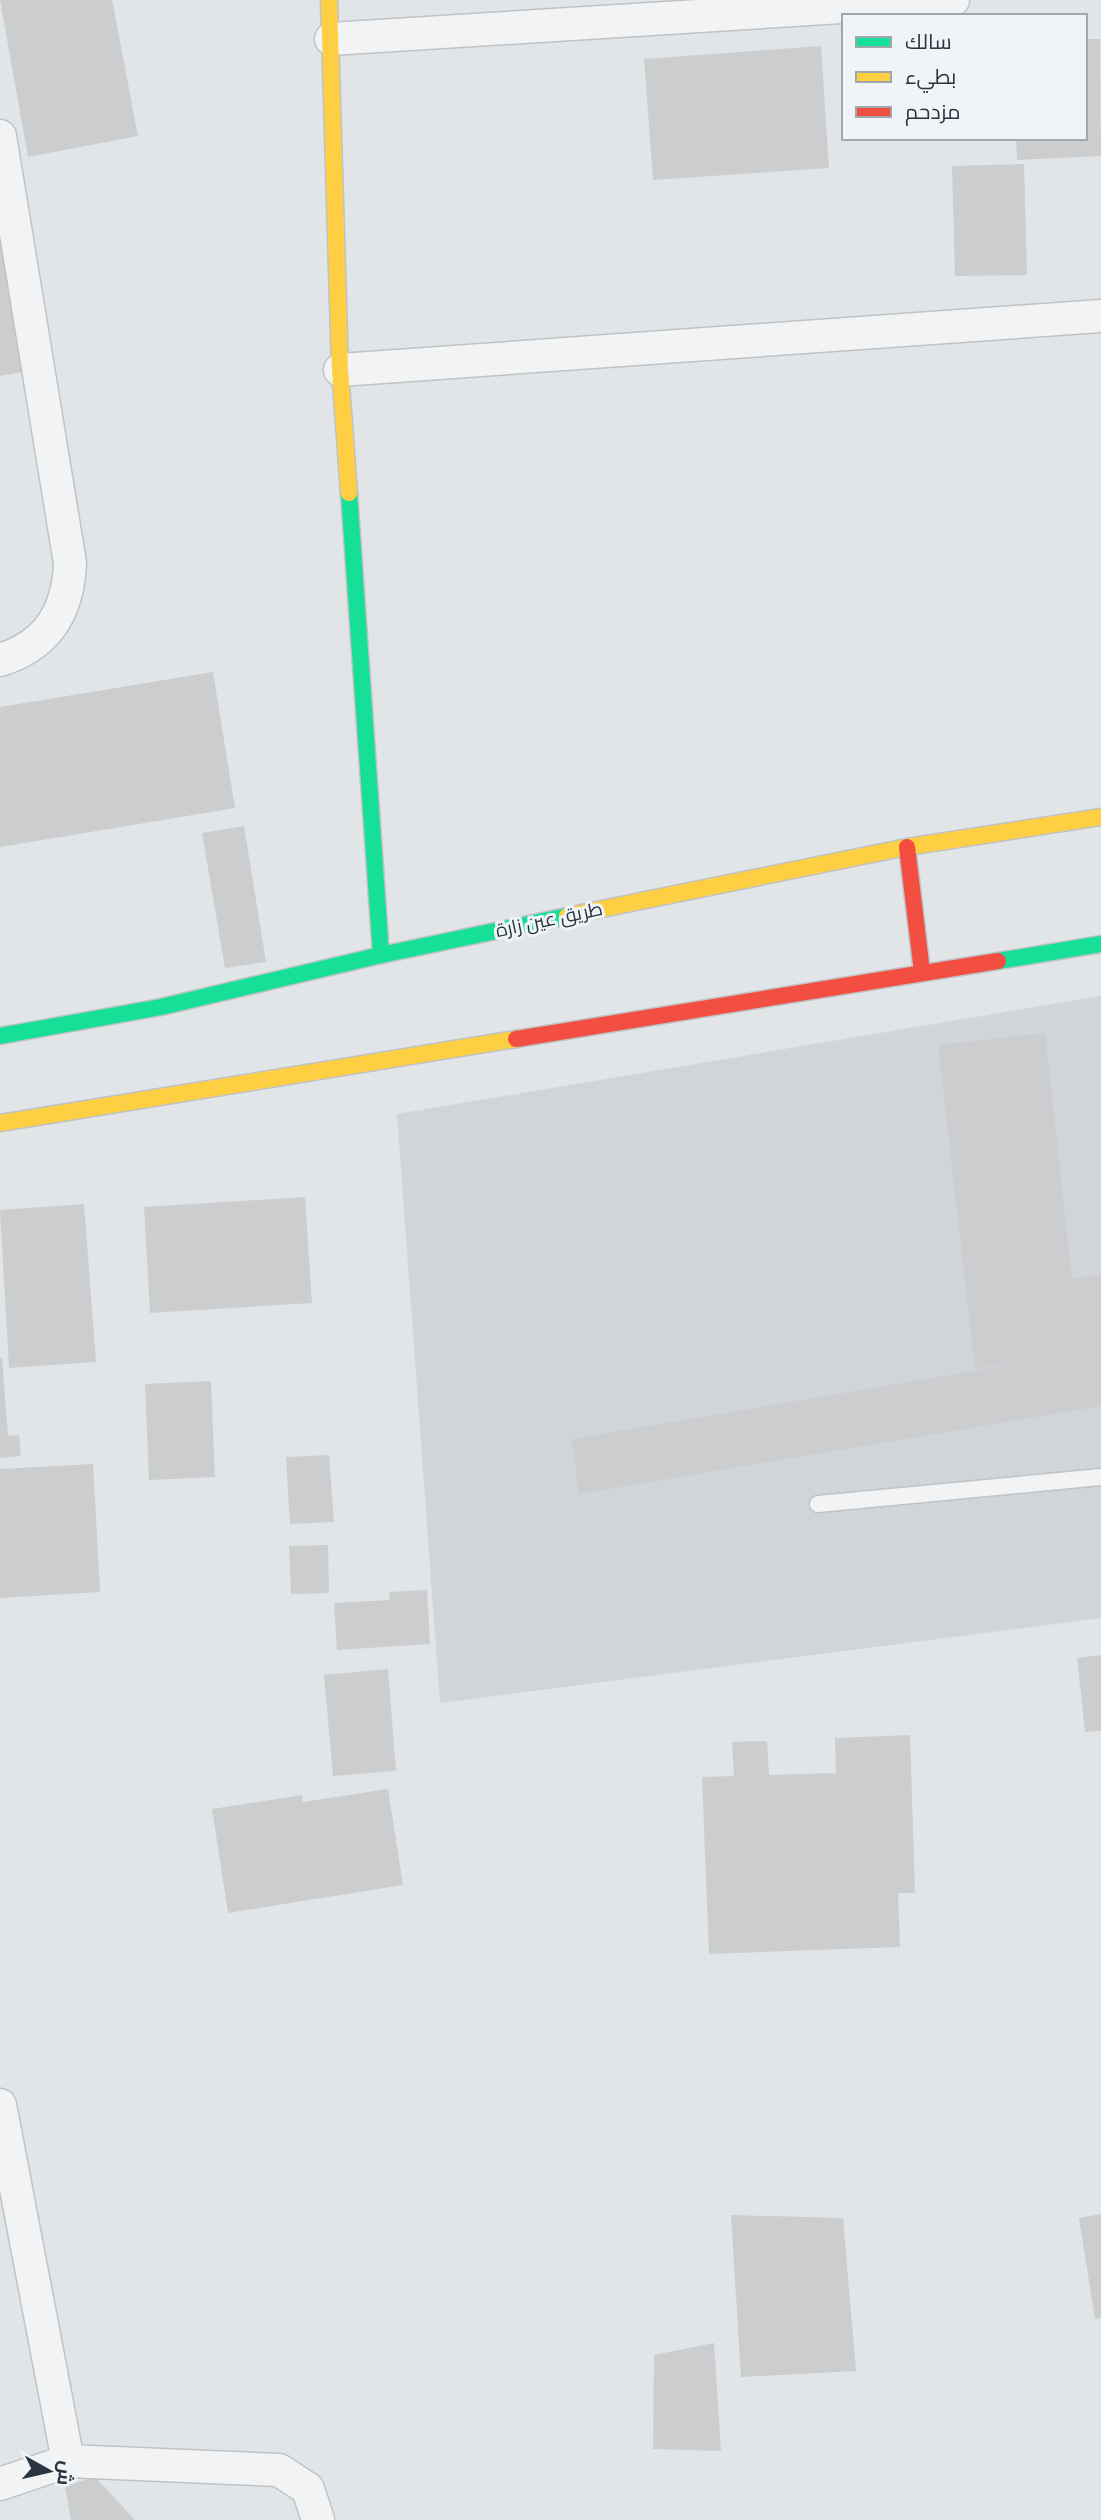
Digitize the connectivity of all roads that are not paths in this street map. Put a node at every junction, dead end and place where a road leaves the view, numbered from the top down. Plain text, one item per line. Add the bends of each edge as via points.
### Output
1 (330, 0) edge
2 (953, 0) edge
3 (331, 39) junction
4 (0, 136) edge
5 (1101, 316) edge
6 (340, 370) junction
7 (0, 660) edge
8 (1101, 817) edge
9 (907, 847) junction
10 (1101, 944) edge
11 (381, 955) junction
12 (922, 972) junction
13 (0, 1036) edge
14 (0, 1123) edge
15 (1101, 1477) edge
16 (818, 1504) dead end
17 (0, 2105) edge
18 (68, 2461) junction
19 (0, 2484) edge
20 (318, 2520) edge

1 - 3 main road
2 - 3 street
3 - 6 main road
4 - 7 street via 70,563 65,601 51,626 31,647
5 - 6 street
6 - 11 main road
8 - 9 main road, طريق عين زارة
9 - 11 main road, طريق عين زارة
9 - 12 main road
10 - 12 main road
11 - 13 main road, طريق عين زارة via 161,1007
12 - 14 main road
15 - 16 lane
17 - 18 street
18 - 19 street
18 - 20 street via 279,2470 308,2489

